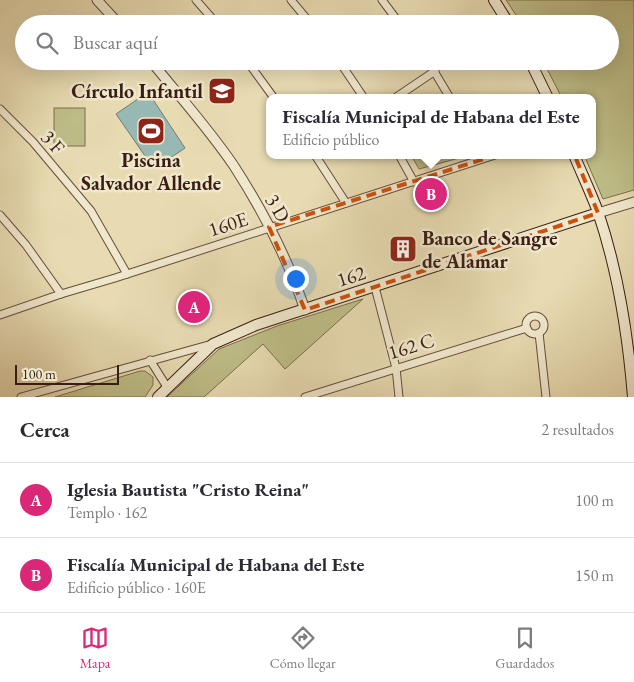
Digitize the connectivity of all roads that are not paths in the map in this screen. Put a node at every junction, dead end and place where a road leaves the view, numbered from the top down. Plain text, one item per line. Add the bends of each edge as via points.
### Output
1 (97, 0) edge
2 (196, 0) edge
3 (291, 0) edge
4 (382, 0) edge
5 (494, 0) edge
6 (111, 15) edge
7 (209, 15) edge
8 (304, 15) edge
9 (393, 15) edge
10 (503, 15) edge
11 (158, 70) edge
12 (254, 70) edge
13 (345, 70) edge
14 (534, 70) edge
15 (435, 72) joint
16 (271, 94) edge
17 (361, 94) edge
18 (401, 94) edge
19 (448, 94) edge
20 (546, 94) edge
21 (0, 109) edge
22 (318, 159) edge
23 (401, 159) edge
24 (477, 159) edge
25 (576, 159) edge
26 (414, 182) junction
27 (634, 202) edge
28 (346, 203) junction
29 (598, 214) junction
30 (0, 215) edge
31 (269, 227) junction
32 (127, 274) junction
33 (375, 287) junction
34 (60, 294) junction
35 (305, 310) junction
36 (0, 315) edge
37 (527, 328) junction
38 (539, 333) junction
39 (212, 344) junction
40 (150, 360) junction
41 (396, 368) junction
42 (167, 388) junction
43 (21, 397) edge
44 (158, 397) edge
45 (305, 397) edge
46 (399, 397) edge
47 (546, 397) edge
48 (633, 397) edge

1 - 6 street
2 - 7 street
3 - 8 street
4 - 9 street
5 - 10 main road
11 - 31 street, 3 D via 234,166
12 - 16 street
13 - 17 street
14 - 20 main road
15 - 18 street
15 - 19 street
21 - 32 street, 3 F via 33,142 91,211
22 - 28 street
23 - 26 street
24 - 26 street, 160E
25 - 29 main road
26 - 28 street, 160E
27 - 29 street, 162
28 - 31 street, 160E
29 - 33 main road, 162
29 - 48 main road via 616,276 630,350
30 - 34 street via 26,245
31 - 32 street, 160E
31 - 35 street, 3 D via 281,248
32 - 34 street, 160E
33 - 35 main road, 162
33 - 41 street
34 - 36 street, 160E
35 - 39 main road, 162
37 - 38 street via 533,334
37 - 38 street via 529,319 538,317 544,324
37 - 41 street, 162 C
38 - 47 street
39 - 40 street, 162
39 - 42 main road
40 - 42 street
40 - 43 street, 162
41 - 45 street, 162 C
41 - 46 street
42 - 44 main road

